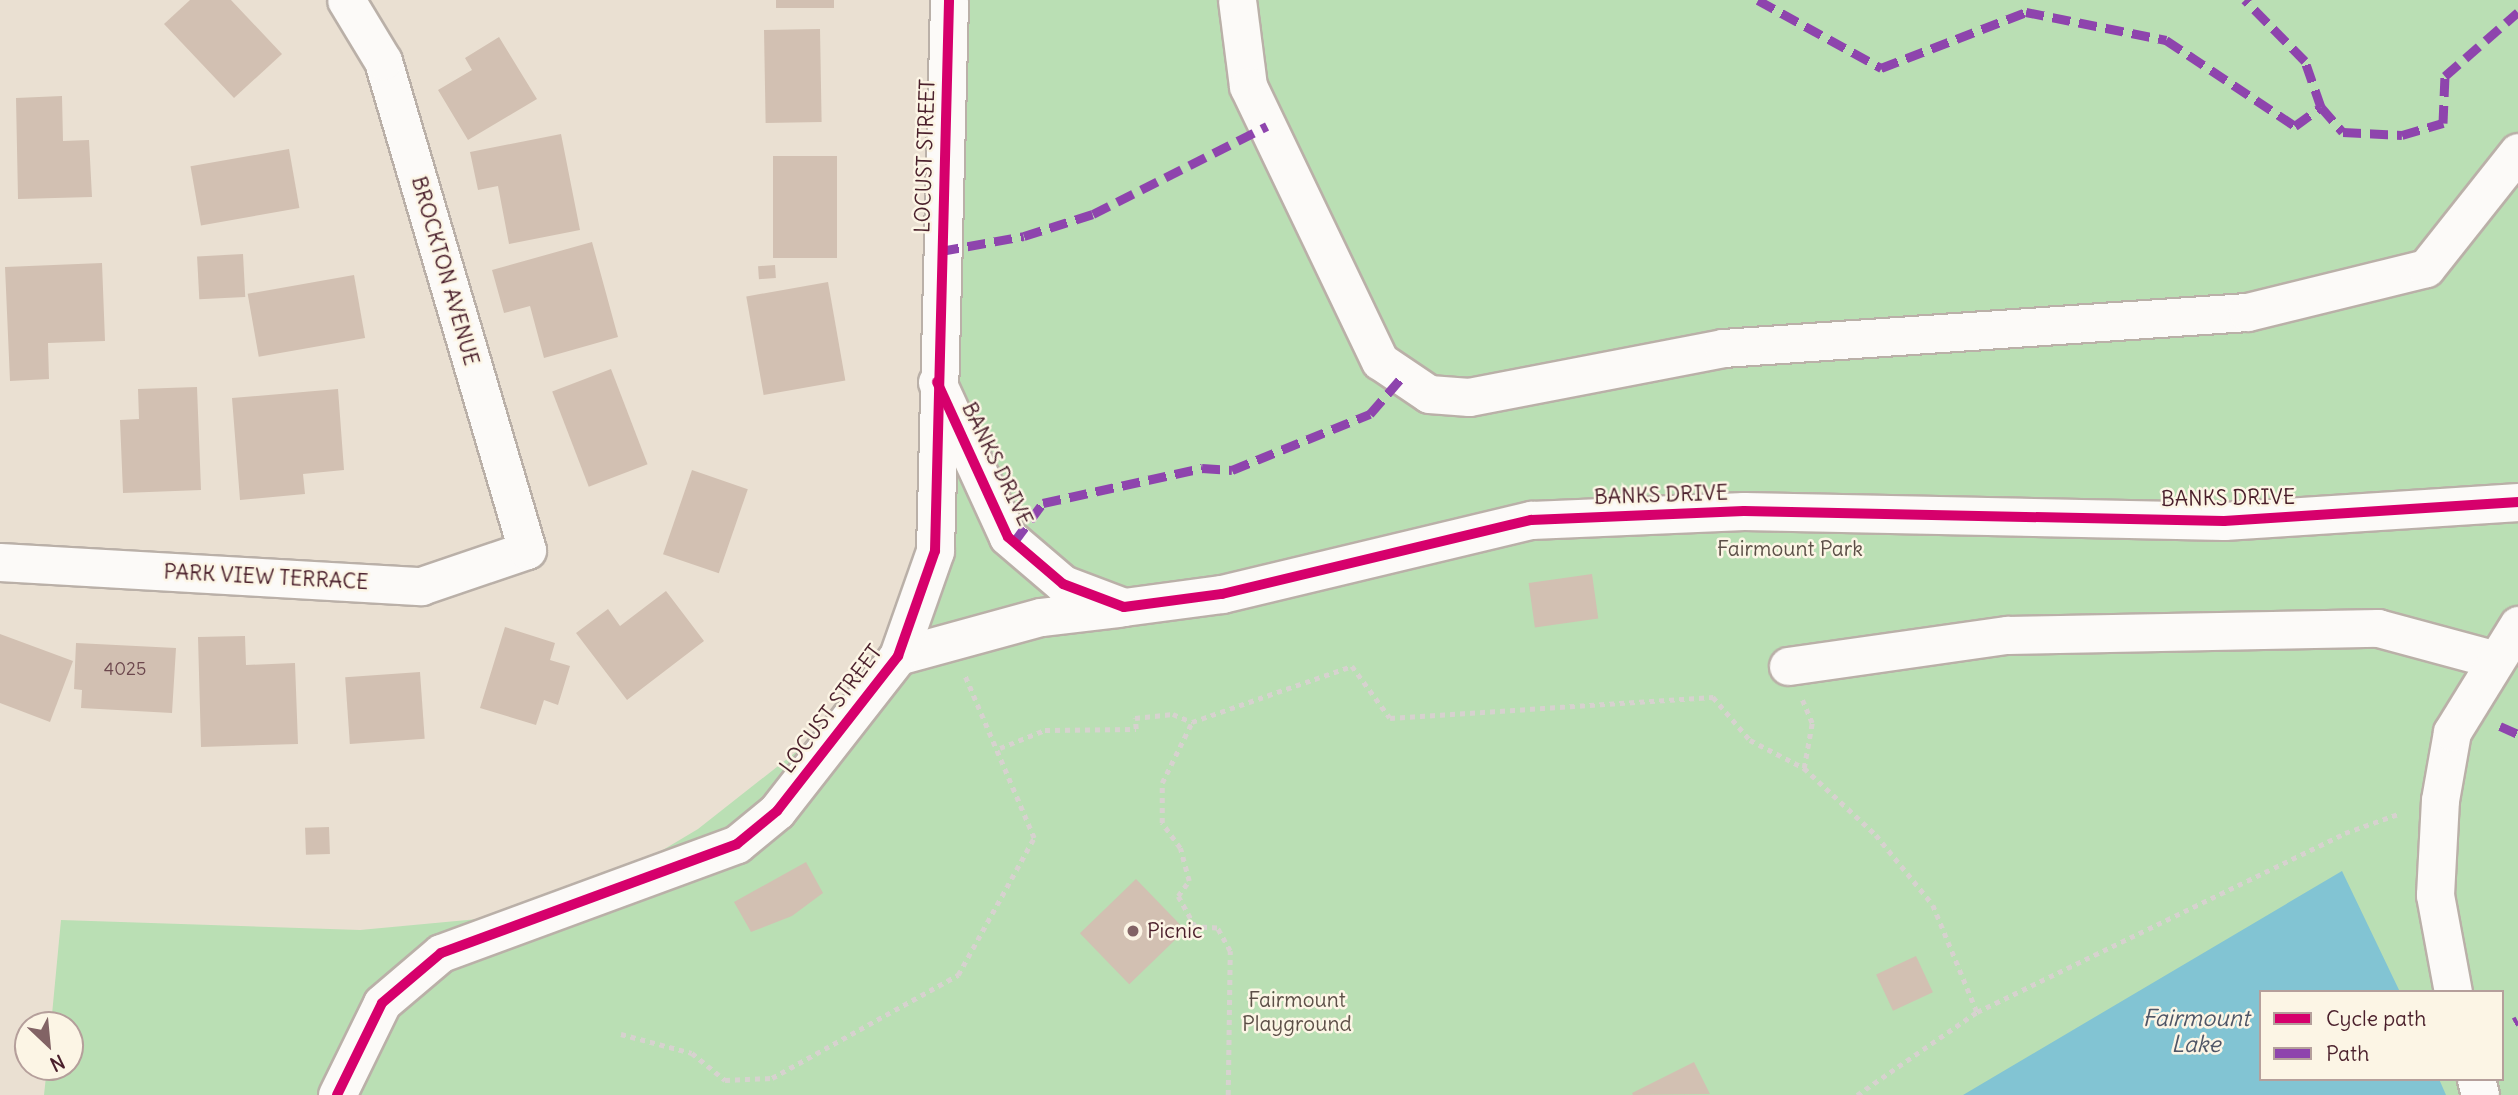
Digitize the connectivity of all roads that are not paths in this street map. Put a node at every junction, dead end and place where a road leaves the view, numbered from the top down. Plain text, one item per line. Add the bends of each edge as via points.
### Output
1 (346, 0) edge
2 (949, 0) edge
3 (1237, 0) edge
4 (2518, 152) edge
5 (937, 382) junction
6 (2518, 502) edge
7 (527, 550) joint
8 (0, 562) edge
9 (1124, 607) junction
10 (2518, 625) edge
11 (898, 656) junction
12 (2493, 659) junction
13 (1788, 666) road end
14 (2453, 990) edge
15 (337, 1095) edge

1 - 7 street, BROCKTON AVENUE via 383,61
2 - 5 street, LOCUST STREET
3 - 4 street via 1248,86 1380,361 1429,394 1469,397 1723,348 2247,312 2426,268
5 - 9 street, BANKS DRIVE via 1008,537 1063,584
5 - 11 street, LOCUST STREET via 935,551
6 - 9 street, BANKS DRIVE via 2224,521 1744,511 1531,520 1222,594
7 - 8 street, PARK VIEW TERRACE via 421,586
9 - 11 street, BANKS DRIVE via 1041,617
10 - 12 street
11 - 15 street, LOCUST STREET via 777,811 737,844 441,953 382,1003
12 - 13 street via 2378,628 2007,635
12 - 14 street via 2452,732 2440,800 2435,895

